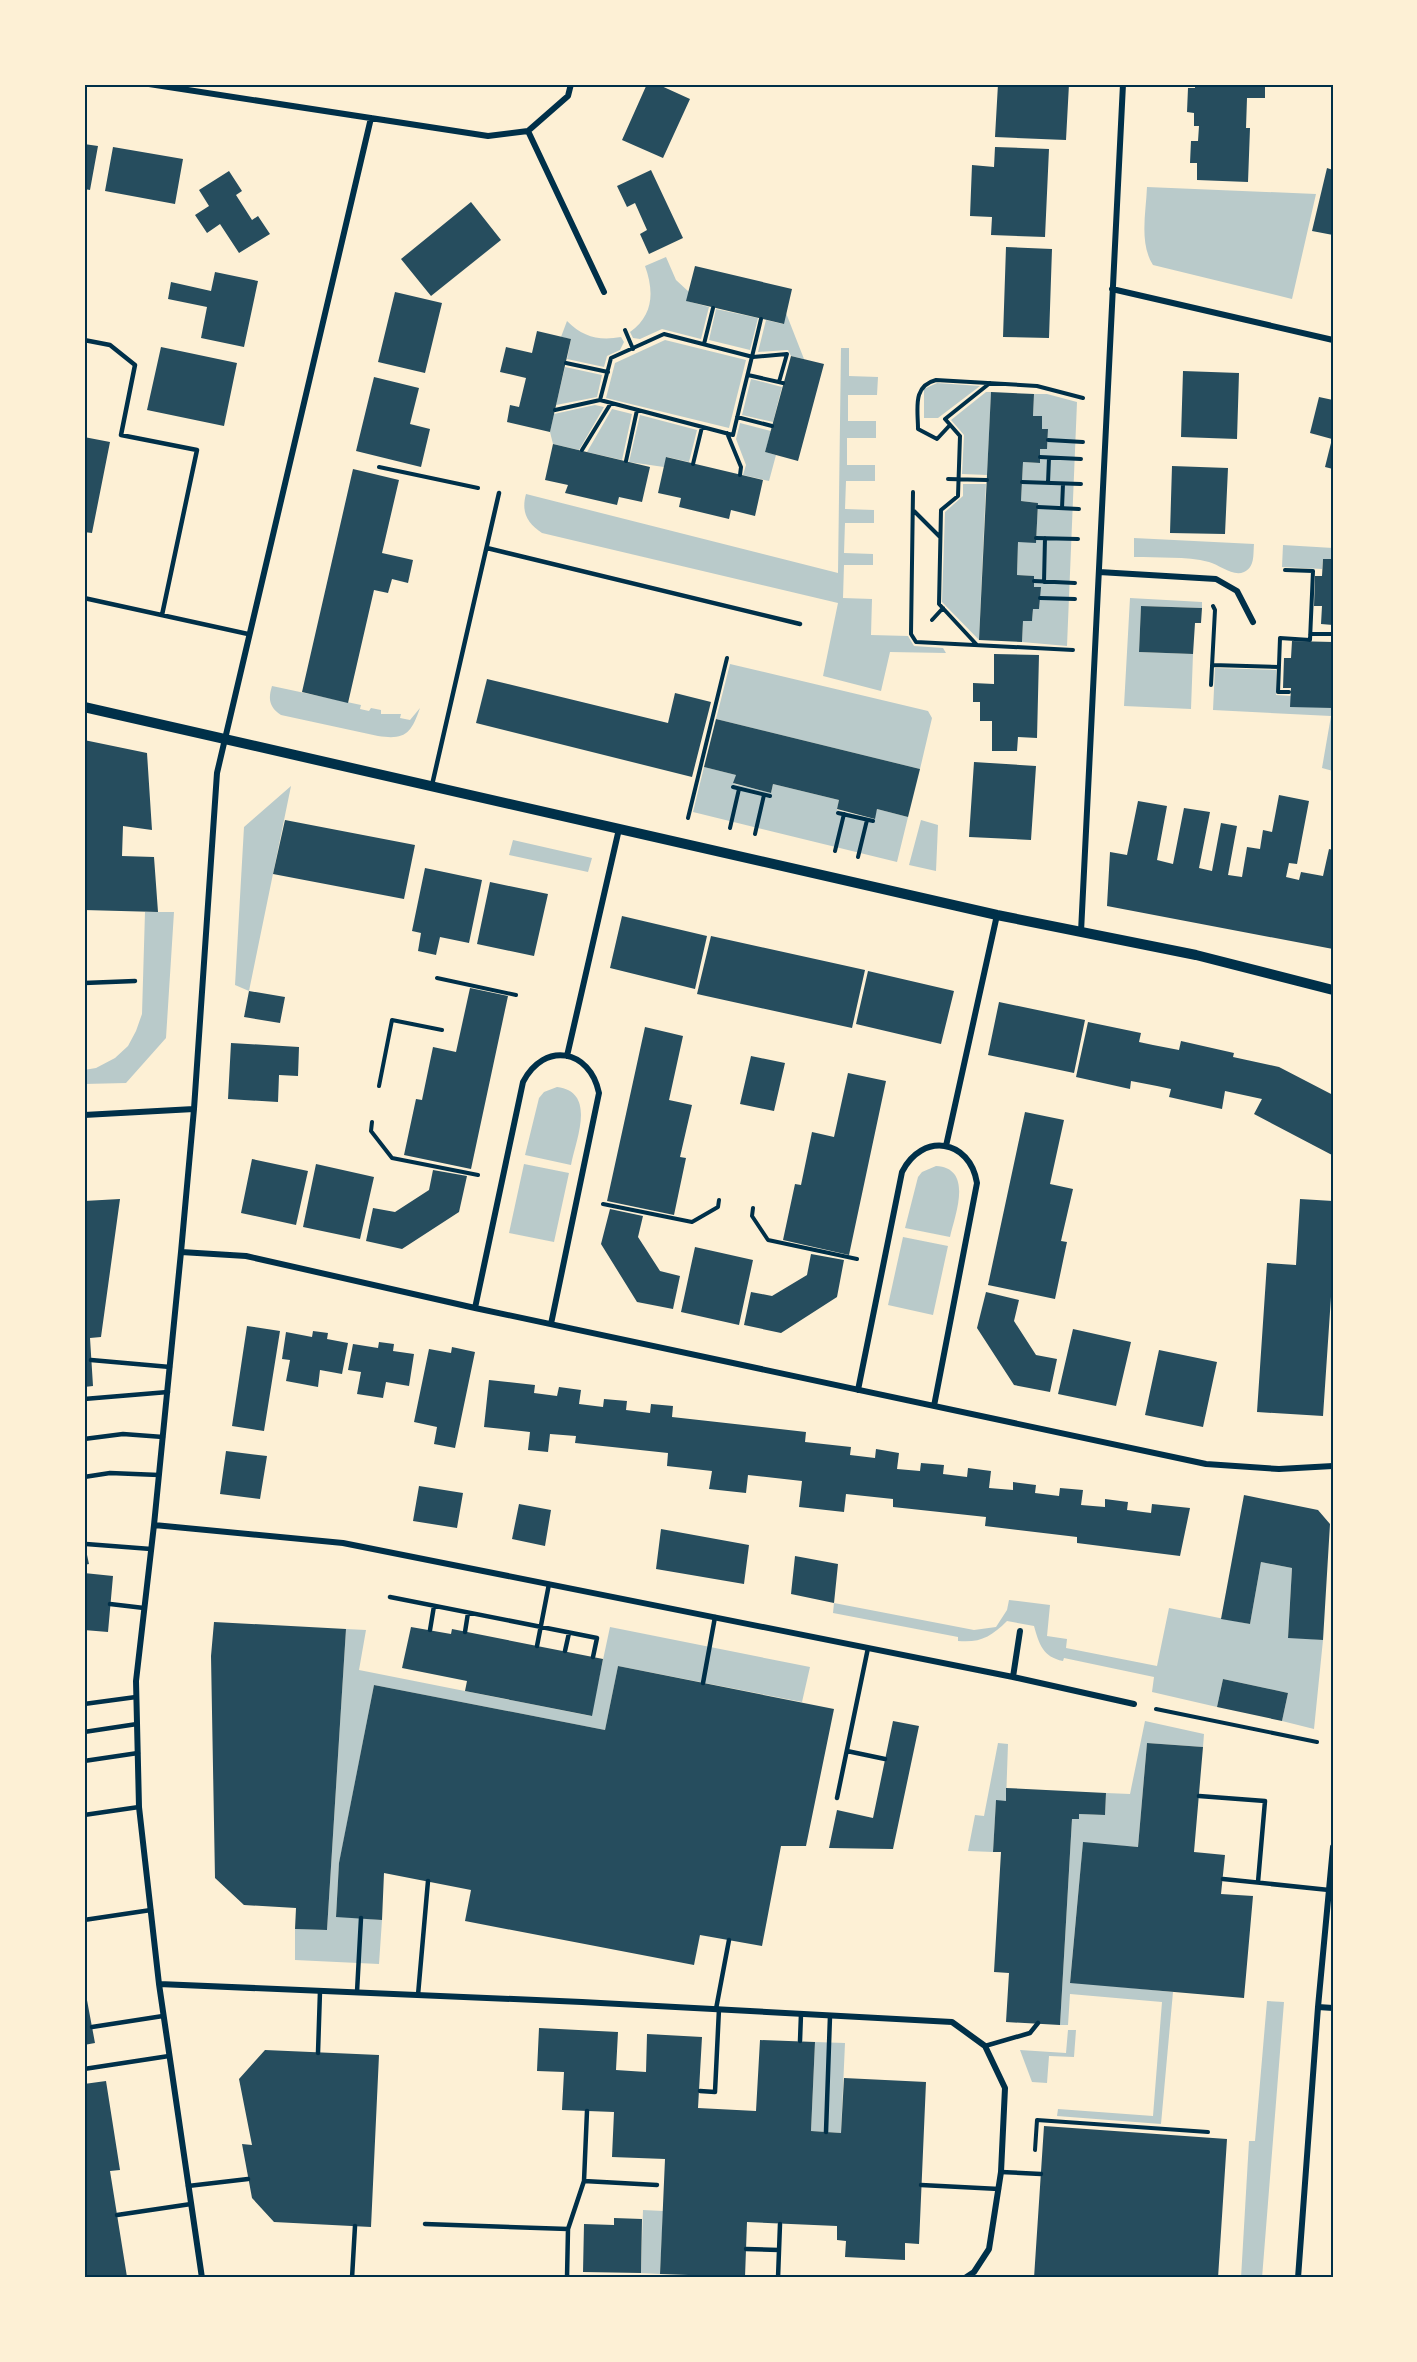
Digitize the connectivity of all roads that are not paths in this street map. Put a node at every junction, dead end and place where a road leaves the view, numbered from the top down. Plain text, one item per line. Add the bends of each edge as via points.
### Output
1 (149, 84) edge
2 (571, 84) edge
3 (1123, 84) edge
4 (371, 118) junction
5 (528, 131) junction
6 (1112, 289) junction
7 (604, 292) dead end
8 (84, 340) edge
9 (1333, 340) edge
10 (499, 493) dead end
11 (487, 548) junction
12 (1099, 572) junction
13 (84, 598) edge
14 (162, 615) junction
15 (1253, 622) dead end
16 (800, 624) dead end
17 (248, 634) junction
18 (84, 707) edge
19 (224, 738) junction
20 (432, 785) junction
21 (619, 829) junction
22 (997, 915) junction
23 (1081, 932) junction
24 (135, 981) dead end
25 (84, 983) edge
26 (1333, 990) edge
27 (567, 1056) junction
28 (194, 1109) junction
29 (84, 1115) edge
30 (946, 1146) junction
31 (182, 1252) junction
32 (475, 1308) junction
33 (551, 1324) junction
34 (92, 1360) dead end
35 (170, 1367) junction
36 (858, 1390) junction
37 (168, 1392) junction
38 (84, 1399) edge
39 (934, 1406) junction
40 (163, 1437) junction
41 (84, 1439) edge
42 (1333, 1466) edge
43 (159, 1475) junction
44 (84, 1477) edge
45 (154, 1525) junction
46 (86, 1544) dead end
47 (152, 1549) junction
48 (549, 1584) junction
49 (390, 1597) dead end
50 (110, 1604) dead end
51 (434, 1606) junction
52 (144, 1608) junction
53 (468, 1613) junction
54 (715, 1617) junction
55 (540, 1627) junction
56 (430, 1630) dead end
57 (1020, 1631) dead end
58 (465, 1632) dead end
59 (569, 1633) junction
60 (537, 1646) dead end
61 (868, 1648) junction
62 (565, 1651) dead end
63 (593, 1657) dead end
64 (1012, 1677) junction
65 (703, 1683) dead end
66 (136, 1697) junction
67 (84, 1704) edge
68 (1134, 1704) dead end
69 (137, 1724) junction
70 (84, 1731) edge
71 (847, 1751) junction
72 (138, 1753) junction
73 (885, 1759) dead end
74 (84, 1761) edge
75 (1199, 1796) dead end
76 (837, 1798) dead end
77 (139, 1807) junction
78 (84, 1815) edge
79 (1333, 1847) edge
80 (1223, 1879) dead end
81 (428, 1881) dead end
82 (1258, 1882) junction
83 (1329, 1890) junction
84 (151, 1910) junction
85 (361, 1918) dead end
86 (84, 1920) edge
87 (729, 1940) dead end
88 (159, 1984) junction
89 (320, 1991) junction
90 (357, 1992) junction
91 (418, 1995) junction
92 (1318, 2007) junction
93 (1333, 2008) edge
94 (718, 2009) junction
95 (801, 2014) junction
96 (163, 2016) junction
97 (830, 2016) junction
98 (1038, 2024) dead end
99 (92, 2027) dead end
100 (800, 2041) dead end
101 (985, 2046) junction
102 (318, 2053) dead end
103 (169, 2056) junction
104 (84, 2069) edge
105 (700, 2091) dead end
106 (587, 2111) dead end
107 (826, 2132) dead end
108 (1001, 2172) junction
109 (1041, 2174) dead end
110 (248, 2180) dead end
111 (584, 2181) junction
112 (657, 2185) dead end
113 (921, 2185) dead end
114 (188, 2186) junction
115 (999, 2189) junction
116 (191, 2204) junction
117 (117, 2215) dead end
118 (425, 2224) dead end
119 (780, 2224) dead end
120 (355, 2226) dead end
121 (568, 2229) junction
122 (746, 2249) dead end
123 (779, 2250) junction
124 (976, 2275) edge
125 (201, 2278) edge
126 (352, 2278) edge
127 (567, 2278) edge
128 (778, 2278) edge
129 (965, 2278) edge
130 (1298, 2278) edge

1 - 4 street
2 - 5 street via 568,96
3 - 6 street
4 - 5 street via 488,136
4 - 17 street
5 - 7 street
6 - 9 street
6 - 12 street
8 - 14 lane via 110,345 135,364 122,435 197,450
10 - 11 lane
11 - 16 lane
11 - 20 lane
12 - 15 street via 1216,579 1237,591
12 - 23 street
13 - 14 lane
14 - 17 lane
17 - 19 street
18 - 19 street
19 - 20 street
19 - 28 street via 213,815
20 - 21 street
21 - 22 street
21 - 27 street
22 - 23 street
22 - 30 street
23 - 26 street via 1196,955
24 - 25 lane
27 - 32 street via 547,1058 536,1064 523,1082
27 - 33 street via 591,1070 598,1093
28 - 29 street
28 - 31 street
30 - 36 street via 920,1151 902,1172
30 - 39 street via 970,1161 977,1183
31 - 32 street via 246,1256
31 - 35 street
32 - 33 street
33 - 36 street
34 - 35 lane
35 - 37 street
36 - 39 street
37 - 38 lane
37 - 40 street
39 - 42 street via 1206,1464 1279,1469
40 - 41 lane via 123,1434
40 - 43 street
43 - 44 lane via 110,1473
43 - 45 street
45 - 47 street
45 - 48 street via 343,1543
46 - 47 lane
47 - 52 street
48 - 54 street
48 - 55 lane
49 - 51 lane
50 - 52 lane
51 - 53 lane
51 - 56 lane
52 - 66 street
53 - 55 lane
53 - 58 lane
54 - 61 street
54 - 65 lane
55 - 59 lane
55 - 60 lane
57 - 64 street
59 - 62 lane
59 - 63 lane via 597,1638
61 - 64 street
61 - 71 lane
64 - 68 street
66 - 67 lane
66 - 69 street
69 - 70 lane
69 - 72 street
71 - 73 lane
71 - 76 lane
72 - 74 lane
72 - 77 street
75 - 82 lane via 1265,1801
77 - 78 lane
77 - 84 street
79 - 83 street
80 - 82 lane
81 - 91 lane
82 - 83 lane
83 - 92 street
84 - 86 lane
84 - 88 street
85 - 90 lane
87 - 94 lane
88 - 89 street
88 - 96 street
89 - 90 street
89 - 102 lane
90 - 91 street
91 - 94 street
92 - 93 street
92 - 130 street
94 - 95 street
94 - 105 lane via 715,2092
95 - 97 street
95 - 100 lane
96 - 99 lane
96 - 103 street
97 - 101 street via 952,2022
97 - 107 lane
98 - 101 lane via 1030,2033
101 - 108 street via 1005,2088
103 - 104 lane
103 - 114 street
106 - 111 lane
108 - 109 lane
108 - 115 street
110 - 114 lane
111 - 112 lane
111 - 121 lane
113 - 115 lane
114 - 116 street
115 - 124 street via 989,2249
116 - 117 lane
116 - 125 street
118 - 121 lane
119 - 123 lane
120 - 126 lane
121 - 127 lane
122 - 123 lane
123 - 128 lane
124 - 129 street

